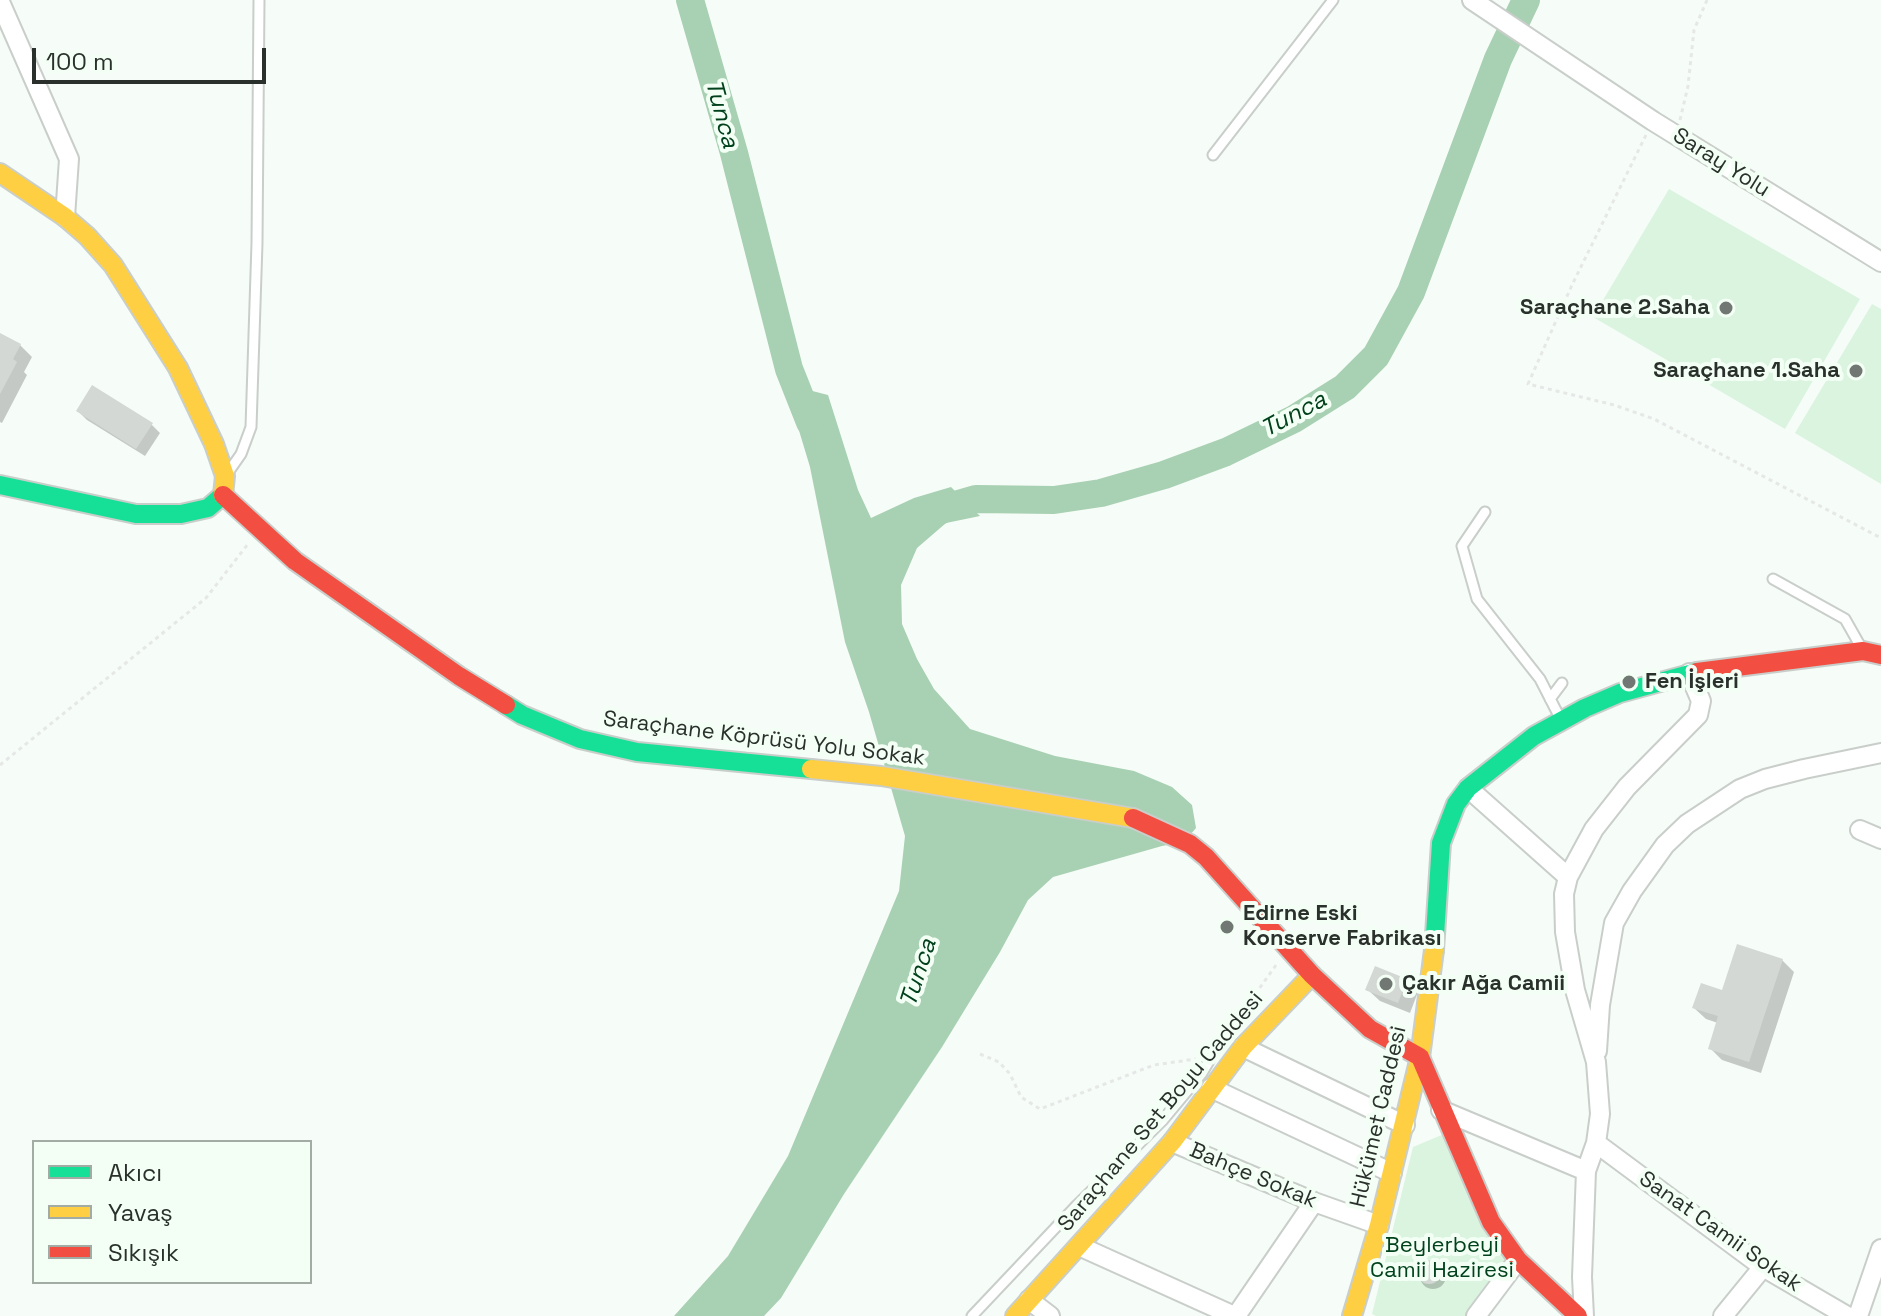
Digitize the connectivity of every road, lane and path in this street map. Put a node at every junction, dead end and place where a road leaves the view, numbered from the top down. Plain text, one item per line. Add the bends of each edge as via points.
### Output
1 (259, 0) edge
2 (1333, 0) edge
3 (1472, 0) edge
4 (1707, 0) edge
5 (0, 2) edge
6 (1653, 121) junction
7 (1677, 136) junction
8 (1213, 155) dead end
9 (0, 173) edge
10 (65, 217) junction
11 (1881, 262) edge
12 (225, 476) junction
13 (0, 485) edge
14 (223, 495) junction
15 (1485, 512) dead end
16 (258, 527) junction
17 (1881, 538) edge
18 (1773, 579) dead end
19 (1881, 643) edge
20 (1872, 653) edge
21 (1881, 668) edge
22 (1689, 673) junction
23 (1562, 683) dead end
24 (1550, 699) junction
25 (1561, 720) junction
26 (1881, 753) edge
27 (0, 765) edge
28 (1468, 788) junction
29 (1860, 830) dead end
30 (1881, 839) edge
31 (1568, 877) junction
32 (1288, 949) junction
33 (1312, 975) junction
34 (1230, 1031) dead end
35 (1243, 1047) junction
36 (980, 1054) dead end
37 (1212, 1056) joint
38 (1420, 1057) junction
39 (1596, 1062) junction
40 (1211, 1088) junction
41 (1441, 1110) junction
42 (1405, 1125) junction
43 (1172, 1142) junction
44 (1596, 1143) junction
45 (1586, 1171) junction
46 (1392, 1173) junction
47 (1314, 1202) junction
48 (1379, 1225) junction
49 (1079, 1246) junction
50 (1881, 1249) edge
51 (1518, 1260) junction
52 (1763, 1267) junction
53 (1029, 1300) junction
54 (972, 1316) edge
55 (1015, 1316) edge
56 (1050, 1316) edge
57 (1235, 1316) edge
58 (1352, 1316) edge
59 (1476, 1316) edge
60 (1581, 1316) edge
61 (1723, 1316) edge
62 (1847, 1316) edge
63 (1858, 1316) edge

1 - 12 lane via 251,427
2 - 8 lane
3 - 6 street, Saray Yolu
4 - 7 path via 1694,30
5 - 10 street via 69,159
6 - 7 street, Saray Yolu
6 - 17 path via 1528,384 1654,419
7 - 11 street, Saray Yolu
9 - 10 street
10 - 12 street via 113,265 178,368
12 - 14 street
13 - 14 street via 136,514 181,514 208,508
14 - 16 street, Saraçhane Köprüsü Yolu Sokak
15 - 24 lane via 1462,546 1477,599
16 - 27 path via 206,598
16 - 32 street, Saraçhane Köprüsü Yolu Sokak via 295,561 459,676 522,715 580,739 637,752 881,776 1125,815 1190,844 1206,857
18 - 20 lane via 1845,619
19 - 20 street
20 - 21 street
20 - 22 street
22 - 25 street via 1620,693
22 - 31 street via 1701,701 1698,715 1627,787 1594,829
23 - 24 lane
24 - 25 lane
25 - 28 street
26 - 39 street via 1740,789 1665,845 1614,923
28 - 31 street
28 - 38 street, Hükümet Caddesi via 1441,843
29 - 30 street
31 - 39 street via 1565,932
32 - 33 street, Saraçhane Köprüsü Yolu Sokak
32 - 34 path
33 - 35 street, Saraçhane Set Boyu Caddesi
33 - 38 street, Saraçhane Köprüsü Yolu Sokak via 1370,1029
35 - 40 street, Saraçhane Set Boyu Caddesi
35 - 42 street
36 - 37 path via 999,1062 1021,1097 1040,1109 1154,1065
37 - 54 lane via 1162,1121
38 - 41 street
38 - 42 street, Hükümet Caddesi
39 - 44 street
40 - 43 street, Saraçhane Set Boyu Caddesi
40 - 46 street
41 - 45 street
41 - 51 street via 1491,1222
42 - 46 street, Hükümet Caddesi
43 - 47 street, Bahçe Sokak
43 - 49 street, Saraçhane Set Boyu Caddesi
44 - 45 street
44 - 52 street, Sanat Camii Sokak
45 - 60 street
46 - 48 street, Hükümet Caddesi
47 - 48 street, Bahçe Sokak
47 - 57 street
48 - 58 street, Hükümet Caddesi
49 - 53 street, Saraçhane Set Boyu Caddesi
49 - 57 street
50 - 63 street
51 - 59 street
51 - 60 street
52 - 61 street
52 - 62 street, Sanat Camii Sokak
53 - 55 street, Saraçhane Set Boyu Caddesi
53 - 56 street

